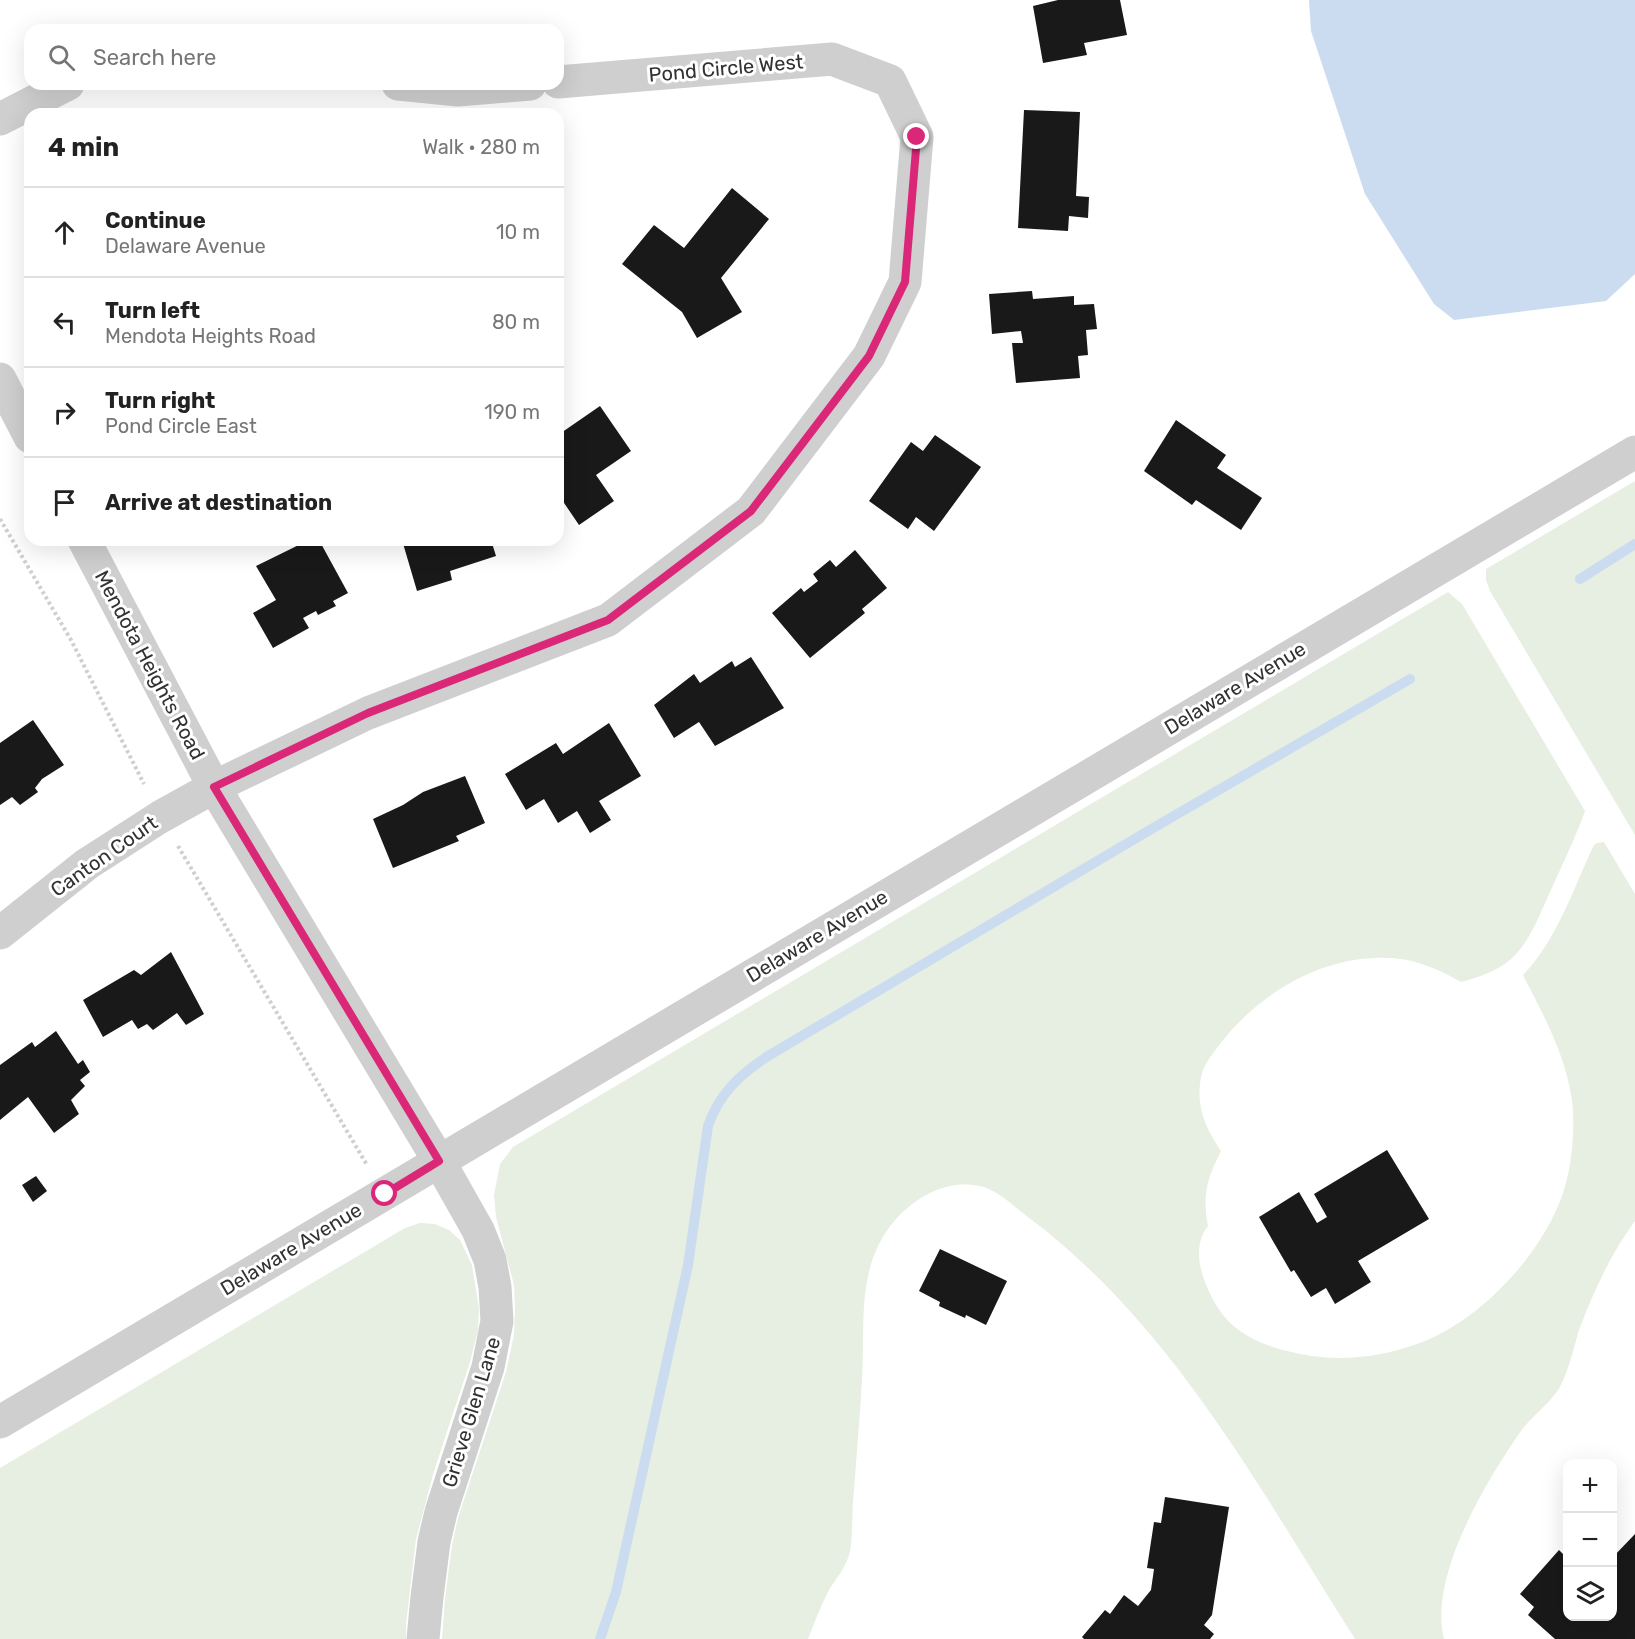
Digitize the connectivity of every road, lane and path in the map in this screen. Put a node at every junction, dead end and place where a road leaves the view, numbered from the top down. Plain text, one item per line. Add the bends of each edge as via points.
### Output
1 (564, 81) edge
2 (890, 81) joint
3 (56, 90) edge
4 (0, 119) edge
5 (0, 380) edge
6 (24, 426) edge
7 (1635, 452) edge
8 (0, 519) edge
9 (87, 546) edge
10 (214, 787) junction
11 (160, 817) junction
12 (0, 933) edge
13 (439, 1161) junction
14 (385, 1194) junction
15 (0, 1422) edge
16 (423, 1639) edge

1 - 2 street, Pond Circle West via 832,59
2 - 10 street, Canton Court via 917,137 905,282 869,356 751,511 608,620 368,713
3 - 4 street
5 - 6 street
7 - 13 street, Delaware Avenue
8 - 11 path via 70,640
9 - 10 street, Mendota Heights Road
10 - 11 street, Canton Court
10 - 13 street, Mendota Heights Road
11 - 12 street, Canton Court via 87,864
11 - 14 path
13 - 14 street, Delaware Avenue
13 - 16 street, Grieve Glen Lane via 478,1230 490,1260 497,1321 488,1367 441,1512
14 - 15 street, Delaware Avenue

